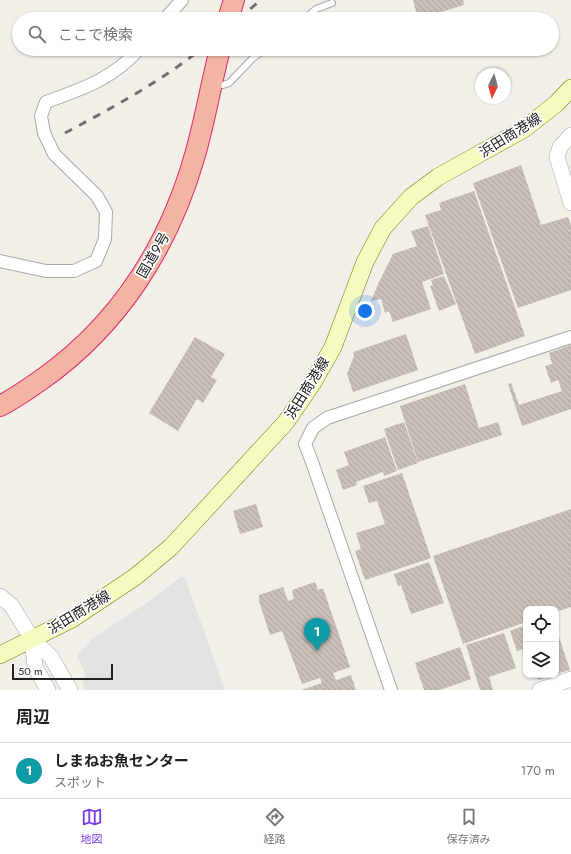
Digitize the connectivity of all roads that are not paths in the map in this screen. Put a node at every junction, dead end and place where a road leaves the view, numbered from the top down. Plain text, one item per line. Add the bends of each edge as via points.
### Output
1 (182, 0) edge
2 (332, 3) dead end
3 (171, 12) edge
4 (312, 12) edge
5 (133, 56) edge
6 (218, 56) edge
7 (256, 56) edge
8 (212, 84) junction
9 (571, 88) edge
10 (571, 135) edge
11 (571, 203) edge
12 (0, 261) edge
13 (571, 337) edge
14 (0, 406) edge
15 (0, 596) edge
16 (32, 639) junction
17 (0, 655) edge
18 (571, 679) edge
19 (48, 690) edge
20 (70, 690) edge
21 (391, 690) edge
22 (540, 690) edge

1 - 3 street
2 - 4 lane
5 - 12 street via 126,64 97,83 46,102 41,116 44,133 54,154 98,196 106,212 105,239 96,261 74,271 46,271
6 - 8 highway, 国道9号
7 - 8 lane via 229,83
8 - 14 highway, 国道9号 via 186,185 168,229 143,274 112,316 76,352
9 - 16 main road, 浜田商港線 via 557,104 524,129 438,177 411,197 383,228 365,262 333,347 286,422 171,547 129,581 72,618
10 - 11 street via 560,147 557,157
13 - 21 street via 327,418 313,428 305,444
15 - 16 street via 11,605
16 - 17 main road, 浜田商港線
16 - 19 street via 35,667
16 - 20 street via 51,657
18 - 22 street

